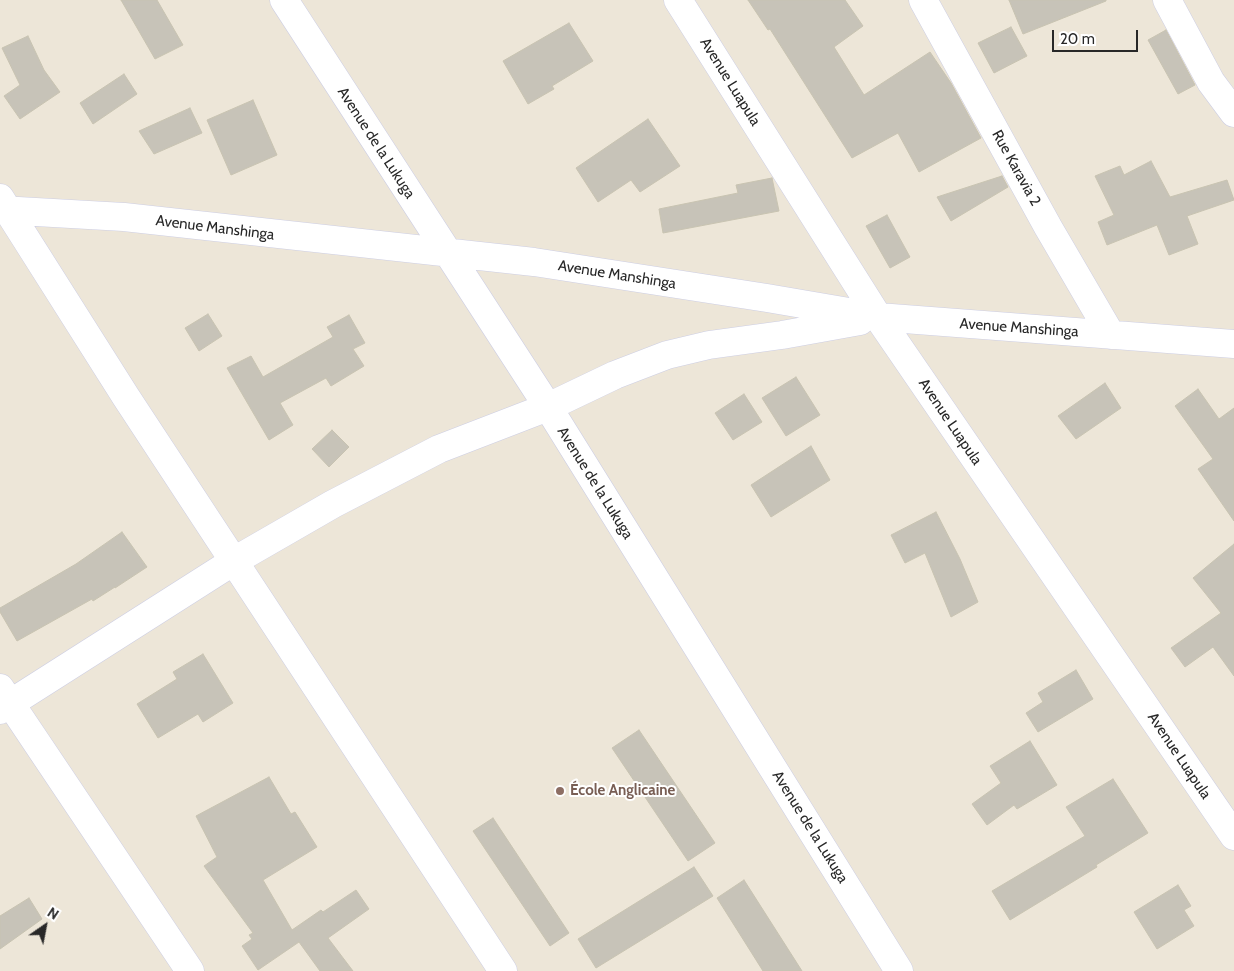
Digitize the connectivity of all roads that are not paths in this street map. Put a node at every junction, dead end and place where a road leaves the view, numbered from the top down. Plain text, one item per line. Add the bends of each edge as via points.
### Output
1 (284, 0) edge
2 (678, 0) edge
3 (923, 0) edge
4 (1167, 0) edge
5 (1234, 113) edge
6 (3, 206) edge
7 (447, 254) junction
8 (878, 318) junction
9 (1110, 335) junction
10 (1234, 344) edge
11 (548, 407) junction
12 (234, 561) junction
13 (4, 700) edge
14 (1234, 836) edge
15 (190, 971) edge
16 (503, 971) edge
17 (899, 971) edge

1 - 7 street, Avenue de la Lukuga
2 - 8 street, Avenue Luapula
3 - 9 street, Rue Karavia 2
4 - 5 street via 1211,82
6 - 7 street, Avenue Manshinga
6 - 12 street
7 - 8 street, Avenue Manshinga via 534,262
7 - 11 street, Avenue de la Lukuga
8 - 9 street, Avenue Manshinga
8 - 11 street via 668,354
8 - 14 street, Avenue Luapula
9 - 10 street, Avenue Manshinga
11 - 12 street via 439,449 333,504
11 - 17 street, Avenue de la Lukuga
12 - 13 street
12 - 16 street
13 - 15 street

